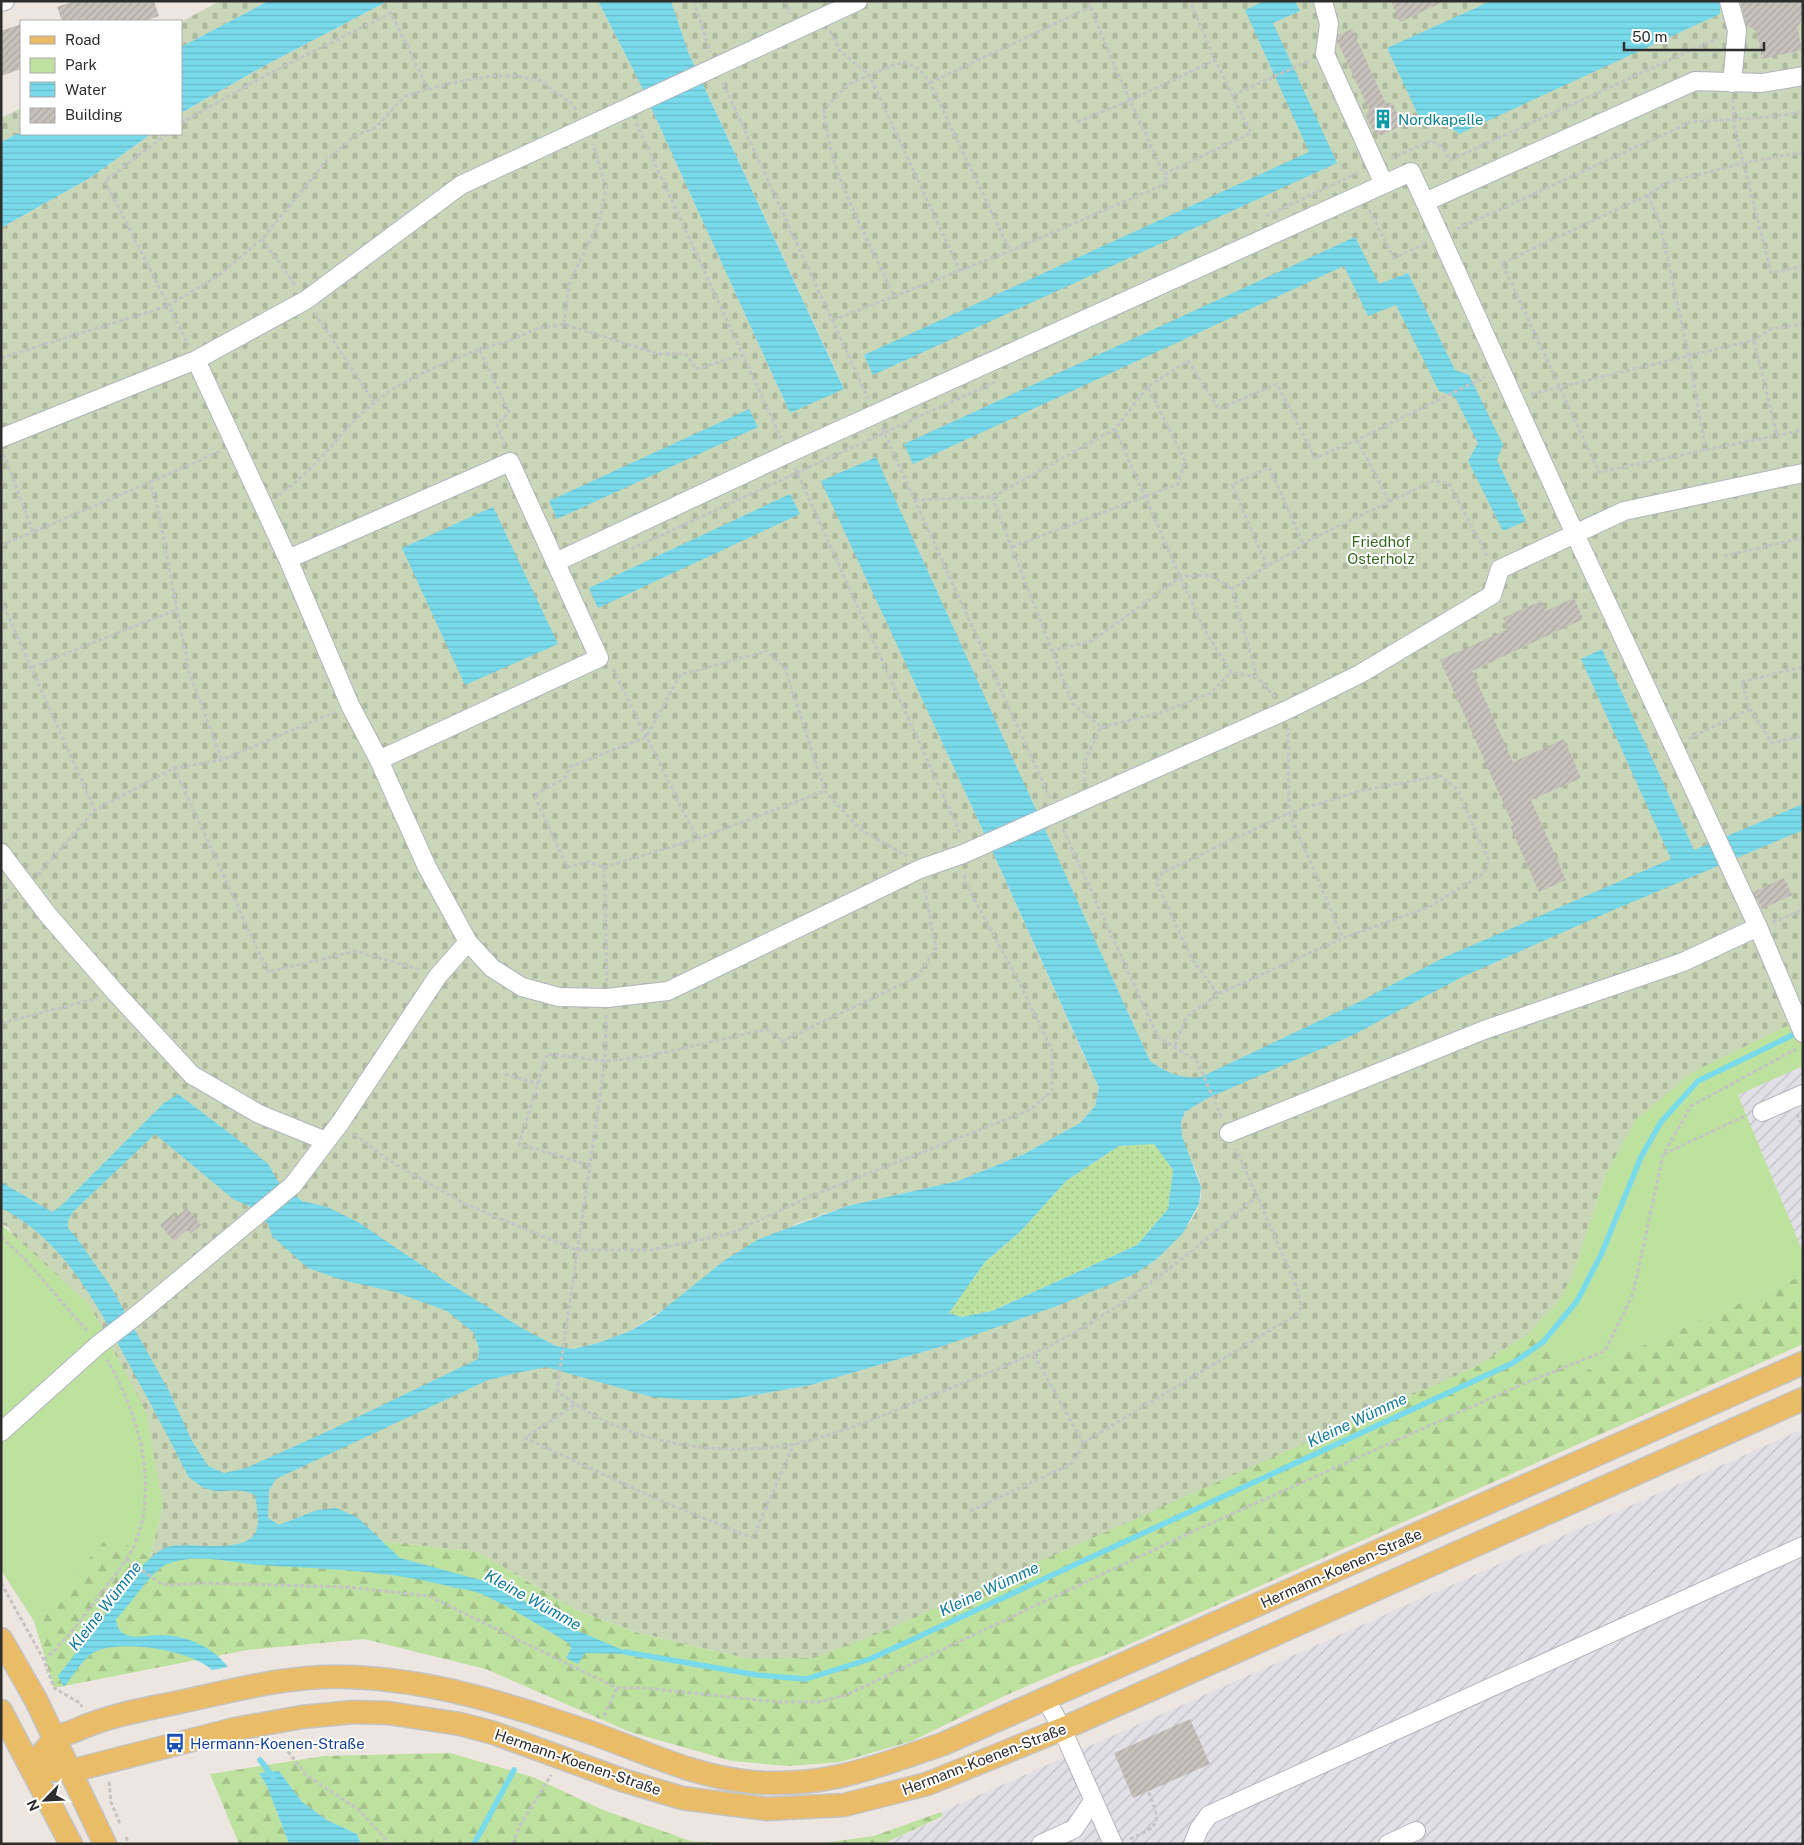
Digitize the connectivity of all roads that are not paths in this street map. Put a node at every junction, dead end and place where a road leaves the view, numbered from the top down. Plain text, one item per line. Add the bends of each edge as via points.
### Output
1 (858, 1) edge
2 (1323, 1) edge
3 (1730, 1) edge
4 (1803, 76) edge
5 (1732, 83) junction
6 (1384, 184) junction
7 (1425, 202) junction
8 (196, 360) junction
9 (1, 438) edge
10 (1803, 473) edge
11 (1574, 534) junction
12 (288, 559) junction
13 (556, 562) junction
14 (378, 760) junction
15 (1, 853) edge
16 (1758, 927) junction
17 (468, 942) junction
18 (1803, 1032) edge
19 (1803, 1094) edge
20 (1762, 1112) road end
21 (1229, 1133) road end
22 (326, 1141) junction
23 (1803, 1363) edge
24 (1803, 1400) edge
25 (3, 1427) edge
26 (1803, 1546) edge
27 (1, 1638) edge
28 (1046, 1699) junction
29 (1, 1710) edge
30 (1062, 1729) junction
31 (56, 1739) junction
32 (32, 1768) junction
33 (71, 1771) junction
34 (1093, 1801) junction
35 (1416, 1831) dead end
36 (1120, 1842) edge
37 (71, 1844) edge
38 (105, 1844) edge
39 (1041, 1844) edge
40 (1193, 1844) edge
41 (1388, 1844) edge

1 - 8 street via 461,185 306,300
2 - 6 street via 1329,24 1325,54
3 - 5 street via 1737,30
4 - 5 street via 1762,83
5 - 7 street via 1695,81
6 - 7 street via 1411,172
6 - 13 street
7 - 11 street
8 - 9 street
8 - 12 street
10 - 11 street via 1624,512
11 - 16 street
11 - 17 street via 1500,569 1492,595 1360,674 1288,710 1052,815 920,868 668,991 607,998 559,997 522,987 492,968
12 - 13 street via 510,462
12 - 14 street via 350,705
13 - 14 street via 599,658
14 - 17 street via 427,867
15 - 22 street via 116,993 192,1076 259,1114
16 - 18 street
16 - 21 street via 1683,962 1484,1030
17 - 22 street via 438,976
19 - 20 street
22 - 25 street via 293,1185
23 - 28 main road, Hermann-Koenen-Straße
24 - 30 main road, Hermann-Koenen-Straße
26 - 40 street via 1209,1815
27 - 31 main road
28 - 30 street
28 - 31 main road, Hermann-Koenen-Straße via 943,1744 851,1775 787,1783 721,1778 688,1770 509,1704 463,1692 350,1677 266,1684 104,1718
29 - 32 main road
30 - 33 main road, Hermann-Koenen-Straße via 896,1794 844,1805 767,1809 682,1798 622,1780 494,1733 424,1717 352,1712 268,1722
30 - 34 street
31 - 32 main road, Hermann-Koenen-Straße
31 - 33 main road
32 - 33 main road, Hermann-Koenen-Straße
32 - 37 main road
33 - 38 main road
34 - 36 street
34 - 39 street via 1074,1829
35 - 41 street

